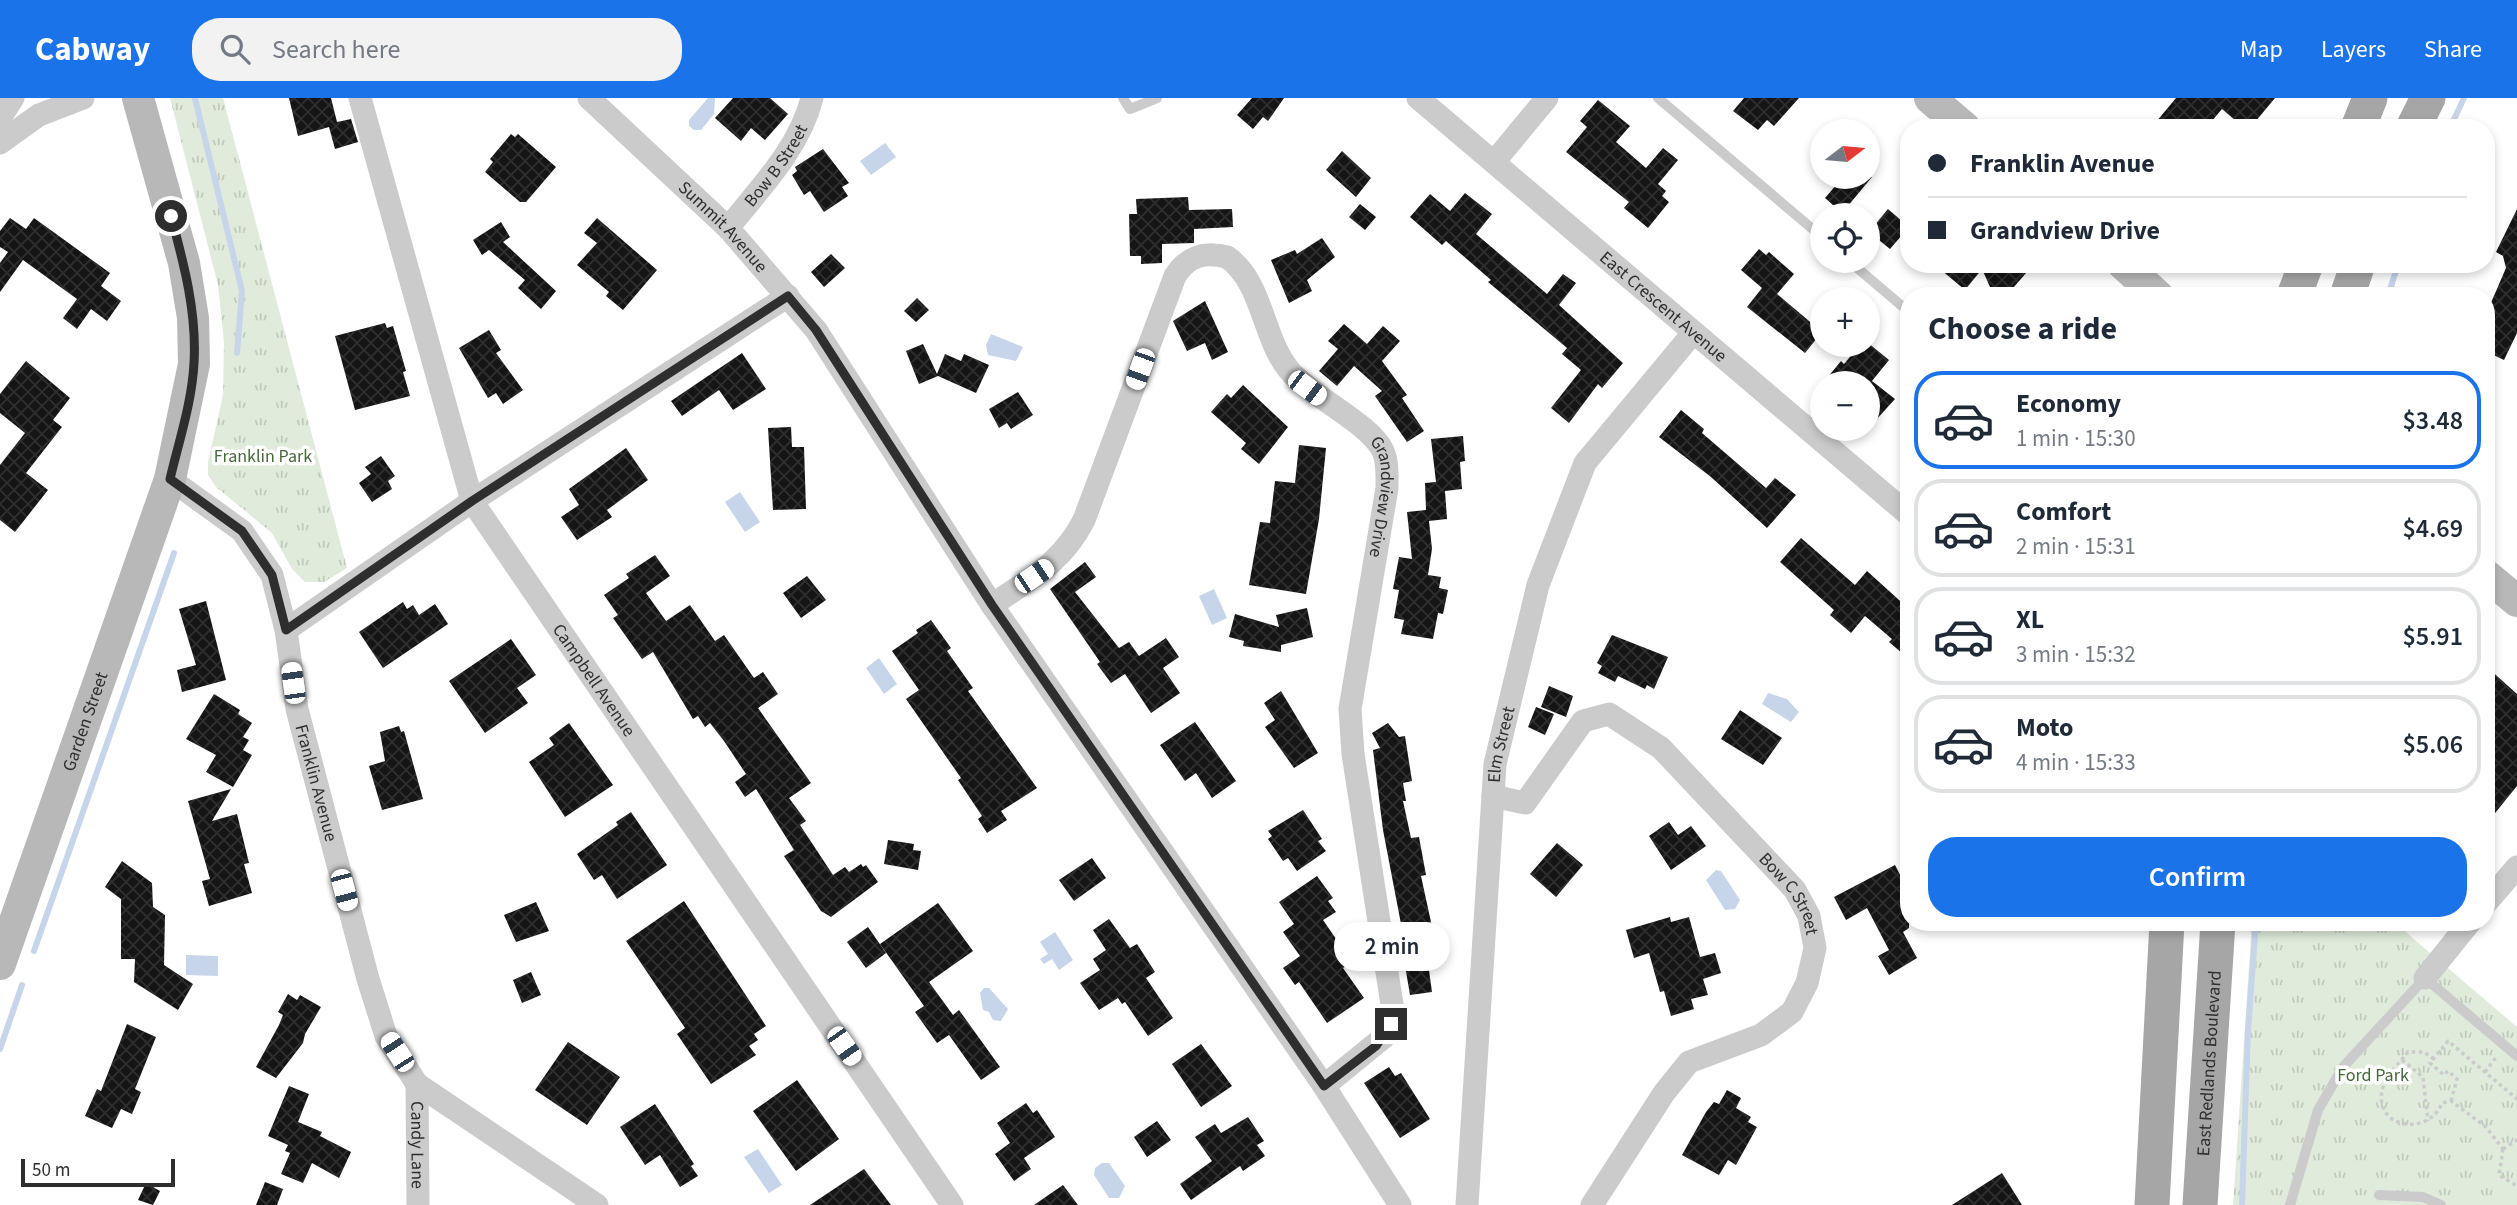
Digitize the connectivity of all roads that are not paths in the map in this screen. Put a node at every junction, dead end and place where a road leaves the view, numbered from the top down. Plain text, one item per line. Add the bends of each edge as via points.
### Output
1 (13, 98) edge
2 (83, 98) edge
3 (138, 98) edge
4 (360, 98) edge
5 (589, 98) edge
6 (812, 98) edge
7 (1123, 98) edge
8 (1157, 98) edge
9 (1418, 98) edge
10 (1547, 98) edge
11 (1658, 98) edge
12 (1930, 98) edge
13 (2370, 98) edge
14 (2428, 98) edge
15 (0, 118) edge
16 (1954, 119) edge
17 (2362, 119) edge
18 (2418, 119) edge
19 (0, 144) edge
20 (1494, 162) junction
21 (1810, 227) edge
22 (728, 228) junction
23 (1863, 273) edge
24 (2133, 273) edge
25 (2148, 287) edge
26 (788, 296) junction
27 (1900, 304) edge
28 (1693, 333) junction
29 (170, 479) junction
30 (472, 501) junction
31 (1900, 507) edge
32 (2495, 583) edge
33 (2517, 601) edge
34 (992, 605) junction
35 (286, 630) junction
36 (1493, 796) junction
37 (2517, 867) edge
38 (2495, 893) edge
39 (2167, 931) edge
40 (2217, 931) edge
41 (2463, 931) edge
42 (0, 964) edge
43 (2424, 978) junction
44 (2517, 1056) edge
45 (417, 1084) junction
46 (1324, 1086) junction
47 (2379, 1195) dead end
48 (418, 1205) edge
49 (597, 1205) edge
50 (952, 1205) edge
51 (1400, 1205) edge
52 (1467, 1205) edge
53 (1592, 1205) edge
54 (2152, 1205) edge
55 (2200, 1205) edge
56 (2290, 1205) edge
57 (2441, 1205) edge

1 - 15 street
2 - 19 street via 39,115
3 - 29 street via 184,263 193,317 194,364
4 - 30 street, Campbell Avenue
5 - 22 street, Summit Avenue
6 - 22 street, Bow B Street via 783,159
7 - 8 lane via 1130,109
9 - 20 street, East Crescent Avenue
10 - 20 street
11 - 21 lane
12 - 16 street
13 - 17 main road
14 - 18 main road
20 - 28 street, East Crescent Avenue
22 - 26 street, Summit Avenue
23 - 27 lane
24 - 25 street
26 - 30 street
26 - 34 street, Summit Avenue via 816,330
28 - 31 street, East Crescent Avenue
28 - 36 street, Elm Street via 1586,464 1538,585 1495,764
29 - 35 street, Franklin Avenue via 242,531 272,575
29 - 42 street, Garden Street
30 - 35 street
30 - 50 street, Campbell Avenue
32 - 33 street
34 - 46 street, Summit Avenue
34 - 46 street, Grandview Drive via 1056,561 1072,544 1181,267 1198,255 1227,257 1245,276 1290,371 1378,442 1387,465 1350,709 1393,1011 1384,1037
35 - 45 street, Franklin Avenue via 297,709 368,978 386,1036
36 - 52 street, Elm Street
36 - 53 street, Bow C Street via 1525,803 1583,721 1609,714 1661,748 1795,890 1809,916 1815,948 1807,983 1792,1012 1761,1035 1689,1062
37 - 38 street
39 - 54 main road
40 - 55 main road, East Redlands Boulevard
41 - 43 street
43 - 44 lane
43 - 56 lane via 2343,1067 2318,1110
45 - 48 street, Candy Lane
45 - 49 street, Franklin Avenue
46 - 51 street, Summit Avenue
47 - 57 lane via 2423,1197

